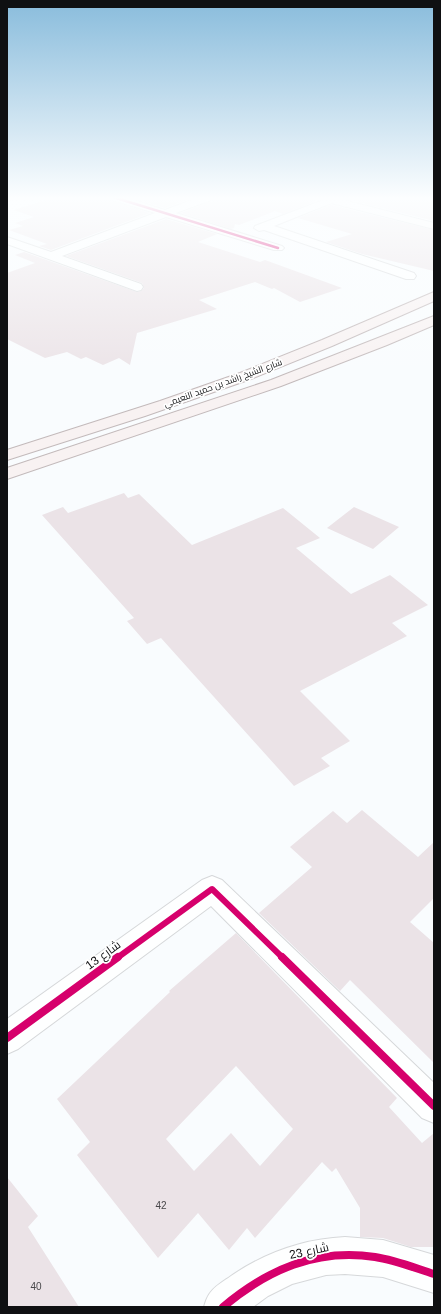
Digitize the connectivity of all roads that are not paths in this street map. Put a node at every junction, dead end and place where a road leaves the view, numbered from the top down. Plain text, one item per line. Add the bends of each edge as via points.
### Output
1 (56, 258) edge
2 (358, 258) edge
3 (410, 276) dead end
4 (136, 287) dead end
5 (434, 296) edge
6 (434, 320) edge
7 (7, 455) edge
8 (7, 474) edge
9 (7, 1038) edge
10 (434, 1106) edge
11 (434, 1274) edge
12 (223, 1307) edge

1 - 4 street
2 - 3 street
5 - 7 main road, شارع الشيخ راشد بن حميد النعيمي via 313,350 218,386
6 - 8 main road, شارع الشيخ راشد بن حميد النعيمي via 267,386
9 - 10 street, شارع 13 via 212,889
11 - 12 street, شارع 23 via 405,1264 366,1256 329,1255 291,1264 256,1281

